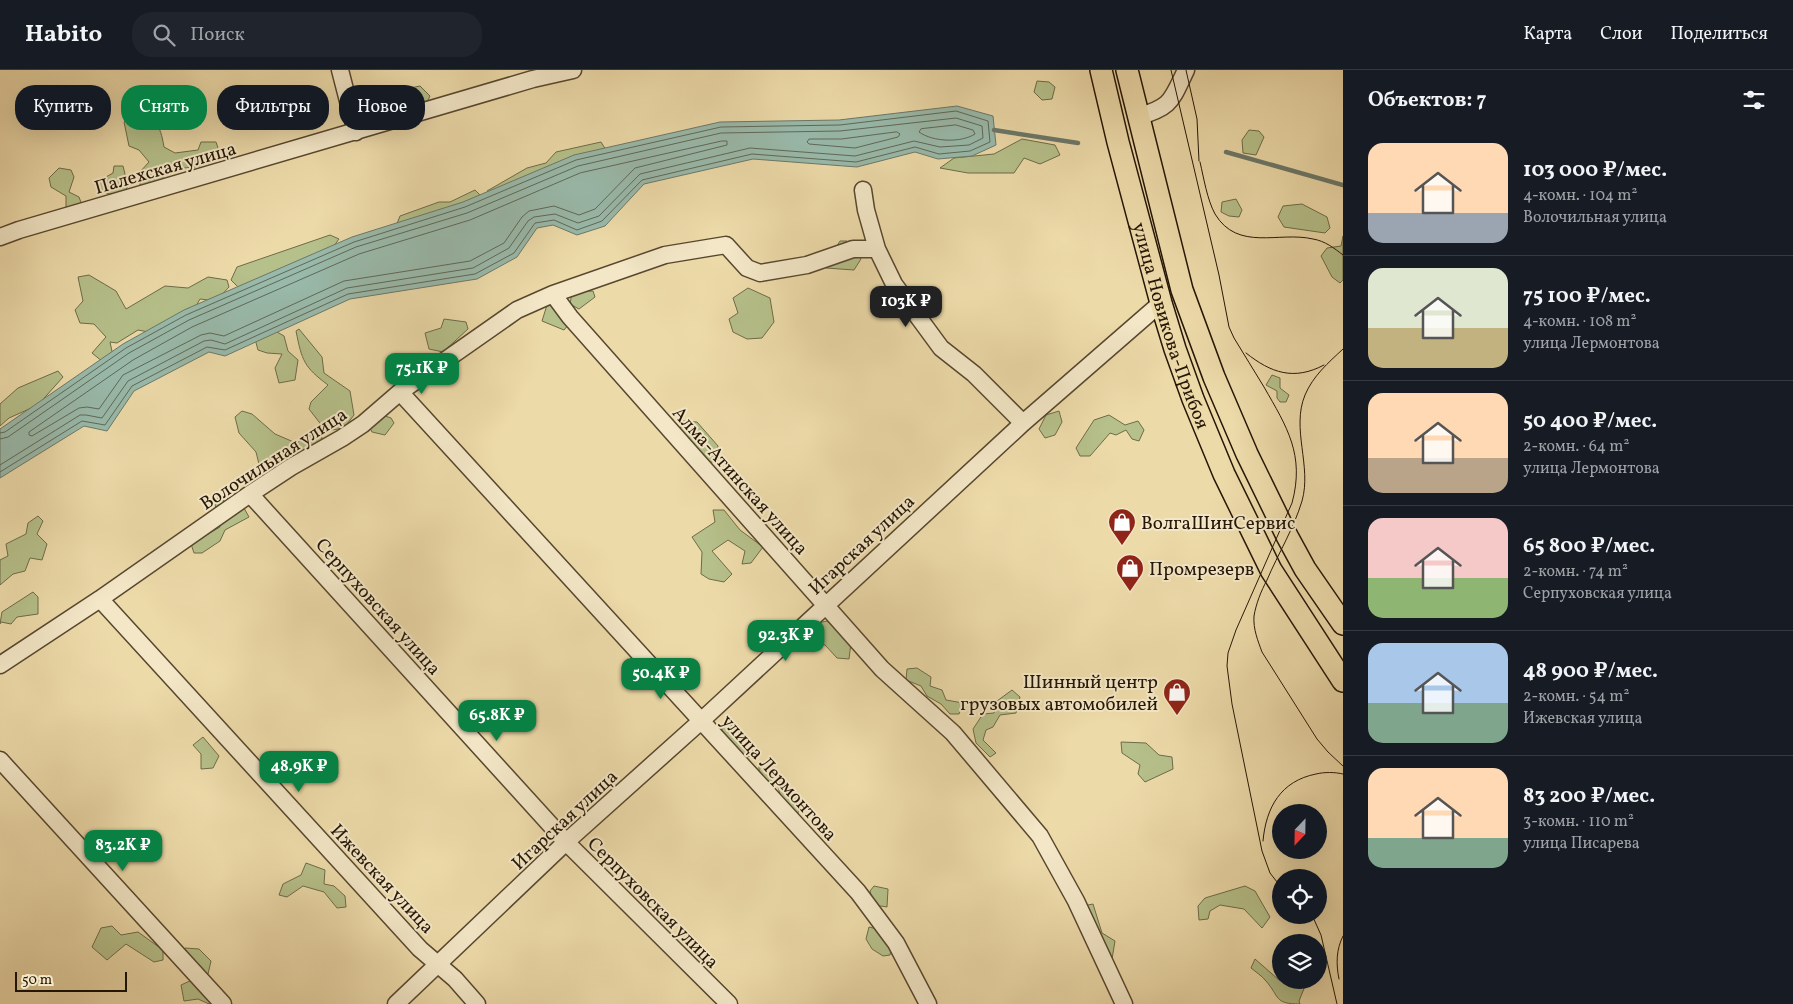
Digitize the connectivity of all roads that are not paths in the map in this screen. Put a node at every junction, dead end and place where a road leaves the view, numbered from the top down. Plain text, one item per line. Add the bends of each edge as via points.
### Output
1 (340, 70) edge
2 (573, 70) edge
3 (1101, 70) edge
4 (1127, 70) edge
5 (1186, 70) edge
6 (1138, 117) junction
7 (356, 132) junction
8 (863, 190) dead end
9 (0, 237) edge
10 (877, 248) junction
11 (553, 294) junction
12 (1161, 303) junction
13 (400, 392) junction
14 (1023, 423) junction
15 (250, 494) junction
16 (100, 599) junction
17 (1335, 601) edge
18 (825, 605) junction
19 (1343, 624) edge
20 (0, 665) edge
21 (1343, 681) edge
22 (701, 720) junction
23 (0, 760) edge
24 (566, 842) junction
25 (437, 963) junction
26 (223, 1004) edge
27 (396, 1004) edge
28 (477, 1004) edge
29 (729, 1004) edge
30 (928, 1004) edge
31 (1124, 1004) edge

1 - 7 street
2 - 7 street, Палехская улица
3 - 12 main road, улица Новикова-Прибоя
4 - 6 main road, улица Новикова-Прибоя
5 - 6 street via 1172,100 1159,111
6 - 17 main road, улица Новикова-Прибоя via 1182,290 1214,376 1287,536 1305,569
7 - 9 street, Палехская улица
8 - 10 street
10 - 11 street, Волочильная улица via 853,250 807,265 760,273 747,268 726,245 665,255
10 - 14 street via 894,284 941,348 974,374
11 - 13 street, Волочильная улица via 517,310
11 - 18 street, Алма-Атинская улица
12 - 14 street, Игарская улица
12 - 21 main road, улица Новикова-Прибоя via 1193,399 1224,474 1271,570
13 - 15 street, Волочильная улица via 363,424
13 - 22 street, улица Лермонтова
14 - 18 street, Игарская улица
15 - 16 street, Волочильная улица
15 - 24 street, Серпуховская улица
16 - 20 street, Волочильная улица
16 - 25 street, Ижевская улица via 420,949
17 - 19 main road, улица Новикова-Прибоя
18 - 22 street, Игарская улица
18 - 31 street, Алма-Атинская улица via 882,669 953,732 1040,836 1076,901
22 - 24 street, Игарская улица
22 - 30 street, улица Лермонтова via 858,892 896,943
23 - 26 street
24 - 25 street, Игарская улица
24 - 29 street, Серпуховская улица
25 - 27 street, Игарская улица
25 - 28 street, Ижевская улица

